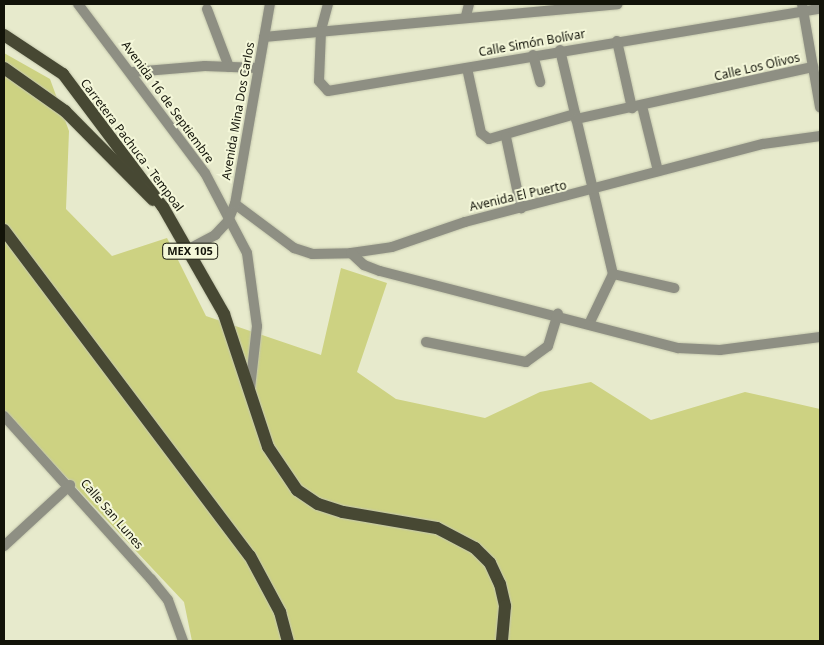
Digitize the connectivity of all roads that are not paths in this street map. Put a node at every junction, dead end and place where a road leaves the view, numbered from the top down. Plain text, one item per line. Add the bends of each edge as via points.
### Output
1 (78, 4) edge
2 (270, 4) edge
3 (328, 4) edge
4 (469, 4) edge
5 (611, 4) edge
6 (617, 4) edge
7 (803, 8) edge
8 (820, 8) edge
9 (207, 9) dead end
10 (466, 16) junction
11 (321, 31) junction
12 (4, 35) edge
13 (264, 37) junction
14 (617, 41) junction
15 (560, 50) junction
16 (533, 55) junction
17 (228, 67) junction
18 (813, 67) junction
19 (4, 68) edge
20 (258, 68) junction
21 (467, 68) junction
22 (133, 72) junction
23 (540, 82) dead end
24 (637, 107) junction
25 (820, 107) edge
26 (576, 117) junction
27 (820, 136) edge
28 (506, 137) junction
29 (658, 171) junction
30 (594, 192) junction
31 (234, 204) junction
32 (164, 207) junction
33 (521, 208) junction
34 (228, 221) junction
35 (4, 230) edge
36 (189, 249) junction
37 (351, 253) junction
38 (613, 274) junction
39 (674, 288) dead end
40 (558, 314) junction
41 (589, 324) junction
42 (820, 337) edge
43 (426, 342) dead end
44 (250, 388) junction
45 (4, 416) edge
46 (70, 485) junction
47 (4, 546) edge
48 (183, 641) edge
49 (288, 641) edge
50 (502, 641) edge

1 - 22 street, Avenida 16 de Septiembre
2 - 13 street, Avenida Mina Dos Carlos
3 - 11 street
4 - 10 street
5 - 6 street
5 - 10 street
7 - 8 street, Calle Simón Bolívar
7 - 14 street, Calle Simón Bolívar
7 - 18 street
9 - 17 street
10 - 11 street
11 - 13 street
11 - 21 street, Calle Simón Bolívar via 319,81 328,91
12 - 32 main road, Carretera Pachuca - Tempoal / MEX 105 via 62,74
13 - 20 street, Avenida Mina Dos Carlos
14 - 15 street, Calle Simón Bolívar
14 - 24 street
15 - 16 street, Calle Simón Bolívar
15 - 26 street
16 - 21 street, Calle Simón Bolívar
16 - 23 street
17 - 20 street
17 - 22 street
18 - 24 street, Calle Los Olivos
18 - 25 street
19 - 32 main road via 65,111 102,144 138,189
20 - 31 street, Avenida Mina Dos Carlos
21 - 28 street via 481,133 489,139
22 - 34 street, Avenida 16 de Septiembre via 205,173
24 - 26 street, Calle Los Olivos
24 - 29 street
26 - 28 street
26 - 30 street
27 - 29 street, Avenida El Puerto via 787,139
28 - 33 street
29 - 30 street, Avenida El Puerto
30 - 33 street, Avenida El Puerto
30 - 38 street
31 - 34 street, Avenida Mina Dos Carlos
31 - 37 street, Avenida El Puerto via 294,248 312,254
32 - 36 main road, Carretera Pachuca - Tempoal / MEX 105
33 - 37 street, Avenida El Puerto via 392,247
34 - 36 street
34 - 44 street via 247,253 253,281 257,326
35 - 49 main road via 250,556 280,612
36 - 44 main road, Carretera Pachuca - Tempoal / MEX 105 via 224,314
37 - 40 street via 364,265 380,271
38 - 39 street
38 - 41 street
40 - 41 street
40 - 43 street via 548,346 526,362
41 - 42 street via 678,348 720,350
44 - 50 main road, Carretera Pachuca - Tempoal / MEX 105 via 279,469 297,490 318,504 436,528 475,548 490,563 500,584 505,606
45 - 46 street, Calle San Lunes
46 - 47 street
46 - 48 street, Calle San Lunes via 168,600

